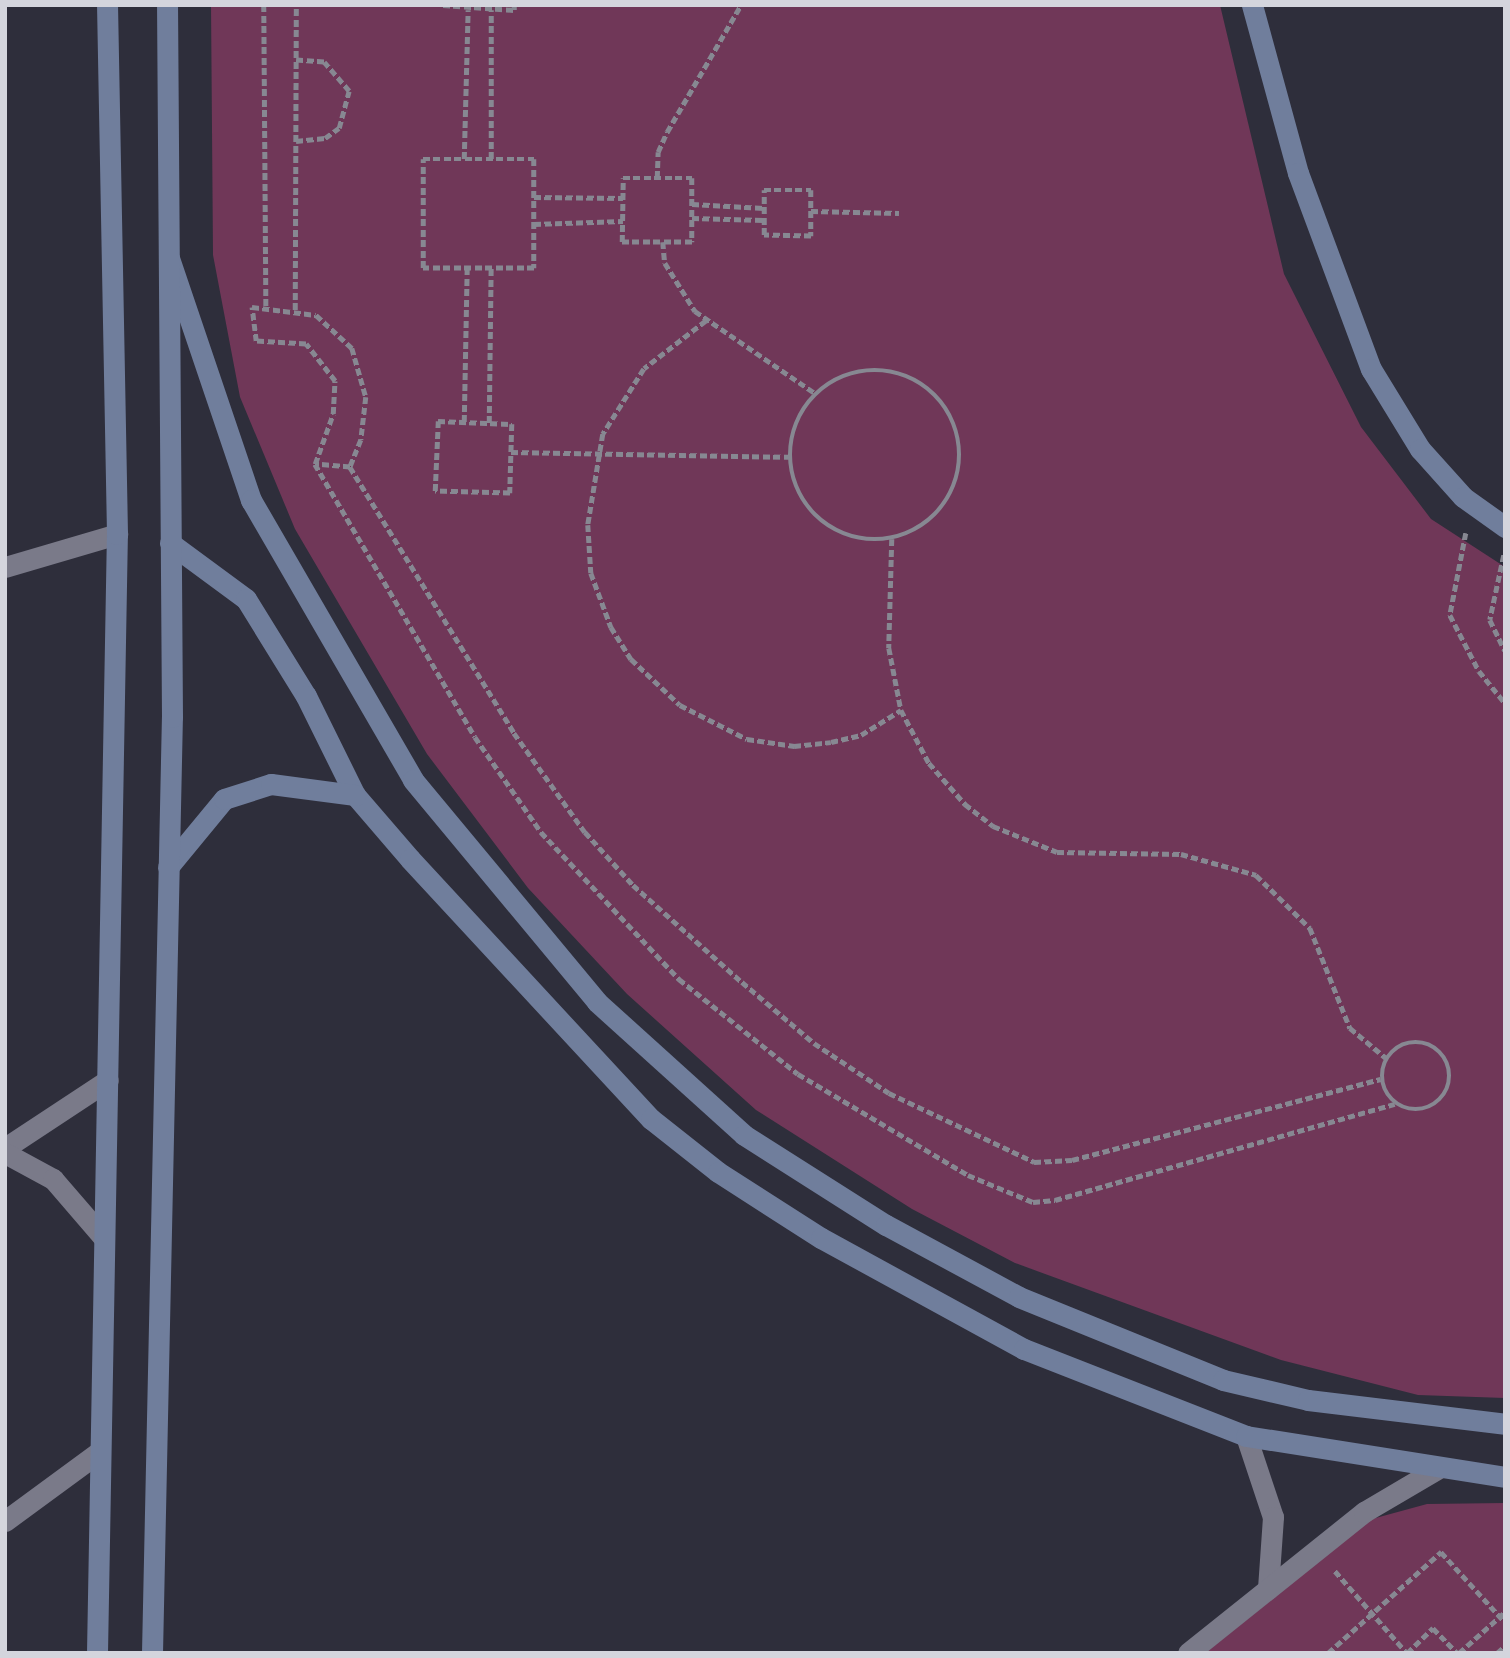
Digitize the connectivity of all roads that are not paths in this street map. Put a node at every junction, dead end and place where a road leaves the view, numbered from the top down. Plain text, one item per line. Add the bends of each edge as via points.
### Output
1 (107, 5) edge
2 (167, 5) edge
3 (1252, 5) edge
4 (169, 258) junction
5 (1505, 527) edge
6 (117, 534) junction
7 (170, 543) junction
8 (5, 567) edge
9 (355, 795) junction
10 (168, 867) junction
11 (108, 1080) junction
12 (5, 1151) edge
13 (104, 1238) junction
14 (1505, 1424) edge
15 (1246, 1436) junction
16 (99, 1452) junction
17 (1437, 1469) junction
18 (1505, 1477) edge
19 (5, 1521) edge
20 (1268, 1589) junction
21 (97, 1653) edge
22 (152, 1653) edge
23 (1188, 1653) edge

1 - 6 street
2 - 4 street
3 - 5 street via 1298,173 1371,369 1420,449 1482,511
4 - 7 street
4 - 14 street via 251,500 413,780 597,1002 744,1135 886,1226 1019,1297 1223,1380 1308,1400
6 - 8 street
6 - 11 street
7 - 9 street via 246,599 306,695
7 - 10 street
9 - 10 street via 271,784 224,799
9 - 15 street via 566,1031 652,1119 718,1172 832,1245 1024,1349
10 - 22 street
11 - 12 street
11 - 13 street
12 - 13 street via 52,1179
13 - 16 street
15 - 17 street
15 - 20 street via 1273,1517
16 - 19 street
16 - 21 street
17 - 18 street
17 - 20 street via 1364,1511
20 - 23 street

